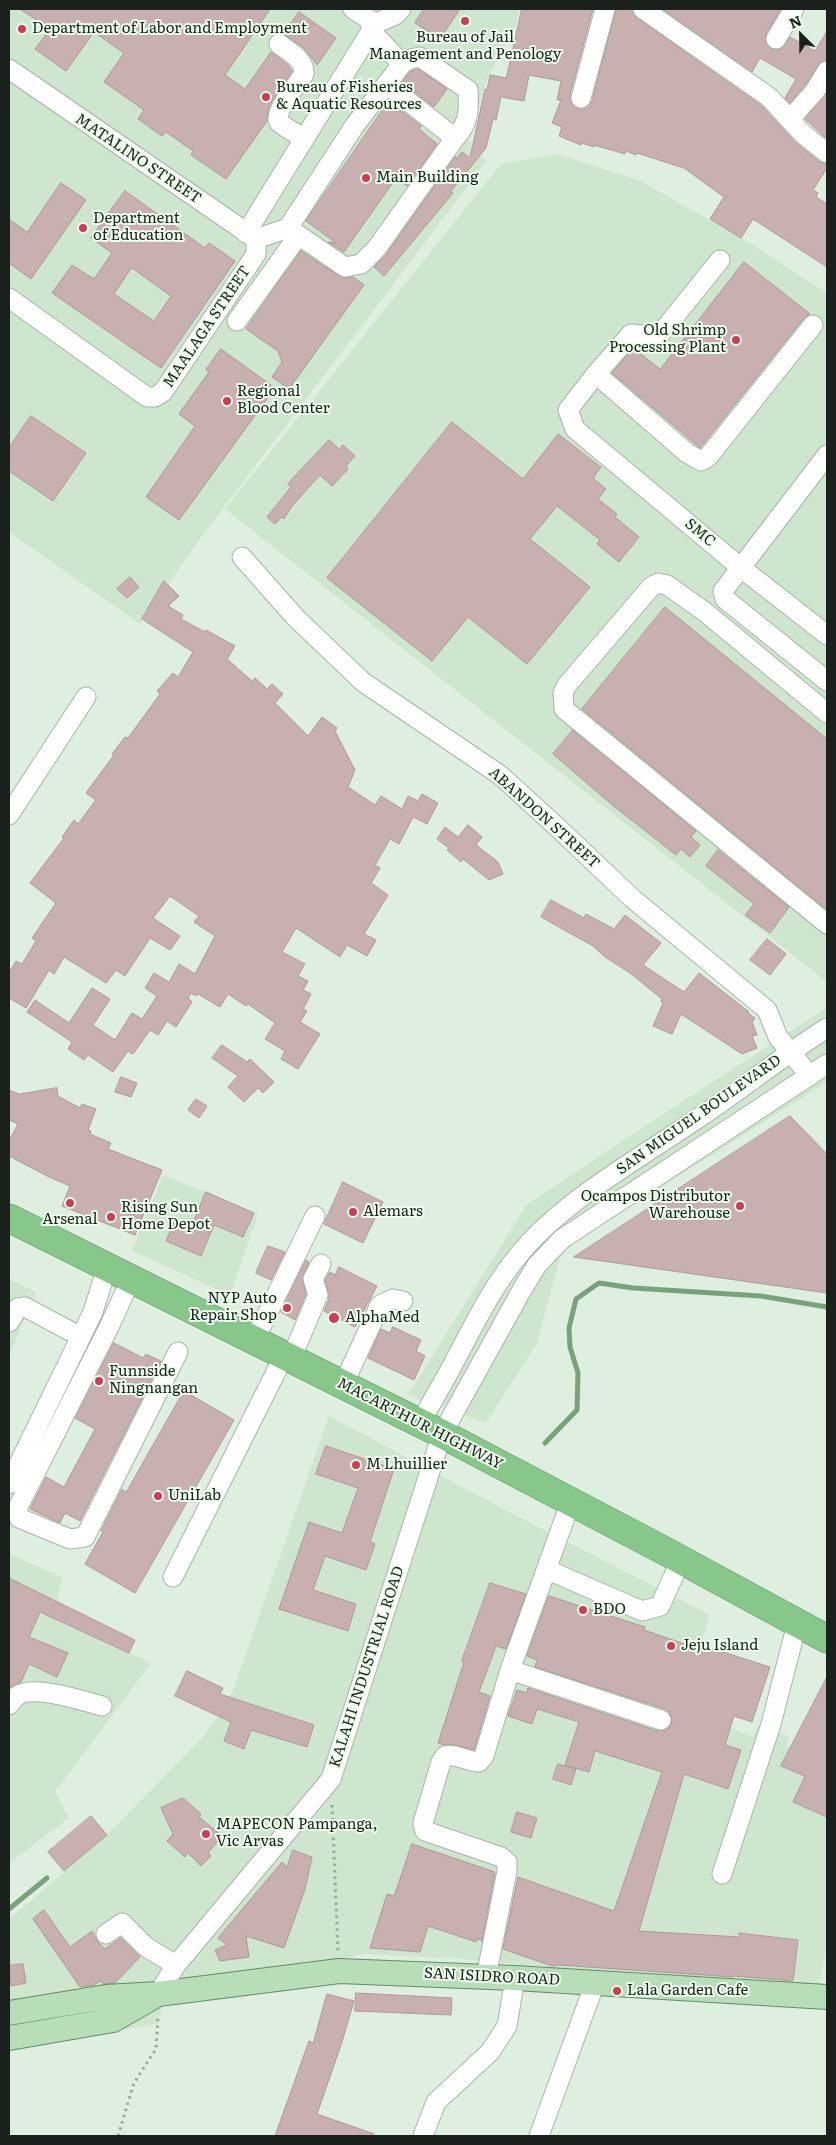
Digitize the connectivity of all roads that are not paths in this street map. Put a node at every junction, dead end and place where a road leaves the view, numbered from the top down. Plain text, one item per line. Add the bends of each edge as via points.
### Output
1 (353, 9) edge
2 (401, 9) edge
3 (605, 9) edge
4 (643, 9) edge
5 (794, 9) edge
6 (371, 28) junction
7 (776, 39) dead end
8 (279, 44) dead end
9 (402, 64) junction
10 (9, 69) edge
11 (827, 71) edge
12 (386, 84) junction
13 (581, 98) dead end
14 (790, 119) junction
15 (303, 138) junction
16 (455, 138) junction
17 (827, 153) edge
18 (293, 232) junction
19 (253, 242) junction
20 (720, 260) dead end
21 (9, 298) edge
22 (237, 320) dead end
23 (813, 325) dead end
24 (596, 374) junction
25 (827, 455) edge
26 (242, 556) dead end
27 (740, 567) junction
28 (824, 625) edge
29 (827, 681) edge
30 (86, 697) dead end
31 (827, 713) edge
32 (9, 815) edge
33 (827, 924) edge
34 (827, 1028) edge
35 (788, 1052) junction
36 (827, 1064) edge
37 (810, 1076) junction
38 (696, 1120) junction
39 (713, 1139) junction
40 (315, 1216) dead end
41 (9, 1218) edge
42 (321, 1264) dead end
43 (119, 1273) junction
44 (403, 1301) dead end
45 (9, 1322) edge
46 (81, 1337) junction
47 (254, 1341) junction
48 (178, 1352) dead end
49 (287, 1357) junction
50 (343, 1385) junction
51 (431, 1429) junction
52 (9, 1484) edge
53 (572, 1501) junction
54 (681, 1560) junction
55 (548, 1570) junction
56 (173, 1577) dead end
57 (797, 1624) junction
58 (827, 1639) edge
59 (510, 1670) junction
60 (9, 1705) edge
61 (102, 1706) dead end
62 (662, 1720) dead end
63 (722, 1874) dead end
64 (106, 1934) dead end
65 (176, 1965) junction
66 (486, 1977) junction
67 (515, 1978) junction
68 (595, 1983) junction
69 (158, 1994) junction
70 (827, 1998) edge
71 (9, 2013) edge
72 (9, 2038) edge
73 (423, 2136) edge
74 (539, 2136) edge

1 - 6 street via 370,20
2 - 6 street
3 - 13 street
4 - 14 street via 769,97
5 - 7 street
6 - 9 street
6 - 15 street, MAALAGA STREET
8 - 15 street via 300,60 304,74 277,117 279,122
9 - 12 street
9 - 16 street via 420,57 468,90 465,128
10 - 19 street, MATALINO STREET
11 - 14 street via 816,91
12 - 16 street
12 - 18 street via 355,125
14 - 17 street
15 - 19 street, MAALAGA STREET
16 - 18 street via 361,264 345,267
18 - 19 street
18 - 22 street
19 - 21 street, MAALAGA STREET via 164,392 155,397 147,397
20 - 24 street via 662,332 652,336 631,334
23 - 24 street via 708,457 701,461 687,453
24 - 27 street, SMC via 568,410 575,428
25 - 27 street
26 - 35 street, ABANDON STREET via 294,617 363,682 500,775 633,899 767,1010
27 - 28 street, SMC
27 - 29 street via 723,591 725,599
30 - 32 street
31 - 33 street via 705,612 667,585 658,583 651,587 563,693 564,709
34 - 35 street, SAN MIGUEL BOULEVARD
35 - 37 street, ABANDON STREET
35 - 38 street, SAN MIGUEL BOULEVARD
36 - 37 street, SAN MIGUEL BOULEVARD
37 - 39 street, SAN MIGUEL BOULEVARD
38 - 39 street
38 - 51 street, SAN MIGUEL BOULEVARD via 577,1200 527,1244 484,1304 450,1370
39 - 51 street, SAN MIGUEL BOULEVARD via 562,1239 537,1266
40 - 47 street
41 - 43 highway, MACARTHUR HIGHWAY
42 - 49 street via 313,1279 318,1294
43 - 46 street
43 - 47 highway, MACARTHUR HIGHWAY
43 - 48 street via 109,1327 18,1505 19,1518 70,1539 85,1537
44 - 50 street via 393,1299 380,1305
45 - 46 street via 18,1308 25,1307
46 - 52 street
47 - 49 highway, MACARTHUR HIGHWAY
49 - 50 highway, MACARTHUR HIGHWAY
49 - 56 street
50 - 51 highway, MACARTHUR HIGHWAY
51 - 53 highway, MACARTHUR HIGHWAY
51 - 65 street, KALAHI INDUSTRIAL ROAD via 332,1779
53 - 54 highway, MACARTHUR HIGHWAY
53 - 55 street
54 - 55 street via 660,1606 642,1611
54 - 57 highway, MACARTHUR HIGHWAY
55 - 59 street
57 - 58 highway, MACARTHUR HIGHWAY
57 - 63 street via 771,1724
59 - 62 street
59 - 66 street via 484,1756 479,1762 451,1754 445,1756 423,1823 425,1831 501,1857 507,1862
60 - 61 street via 18,1695 39,1692 62,1694
64 - 65 street via 122,1923 146,1947
65 - 69 street, KALAHI INDUSTRIAL ROAD
66 - 67 main road, SAN ISIDRO ROAD
66 - 69 main road, SAN ISIDRO ROAD via 339,1971
67 - 68 main road, SAN ISIDRO ROAD
67 - 73 street via 507,2026 490,2052 436,2102
68 - 70 main road, SAN ISIDRO ROAD
68 - 74 street
69 - 71 main road, SAN ISIDRO ROAD via 106,1998
69 - 72 main road, SAN ISIDRO ROAD via 113,2020

